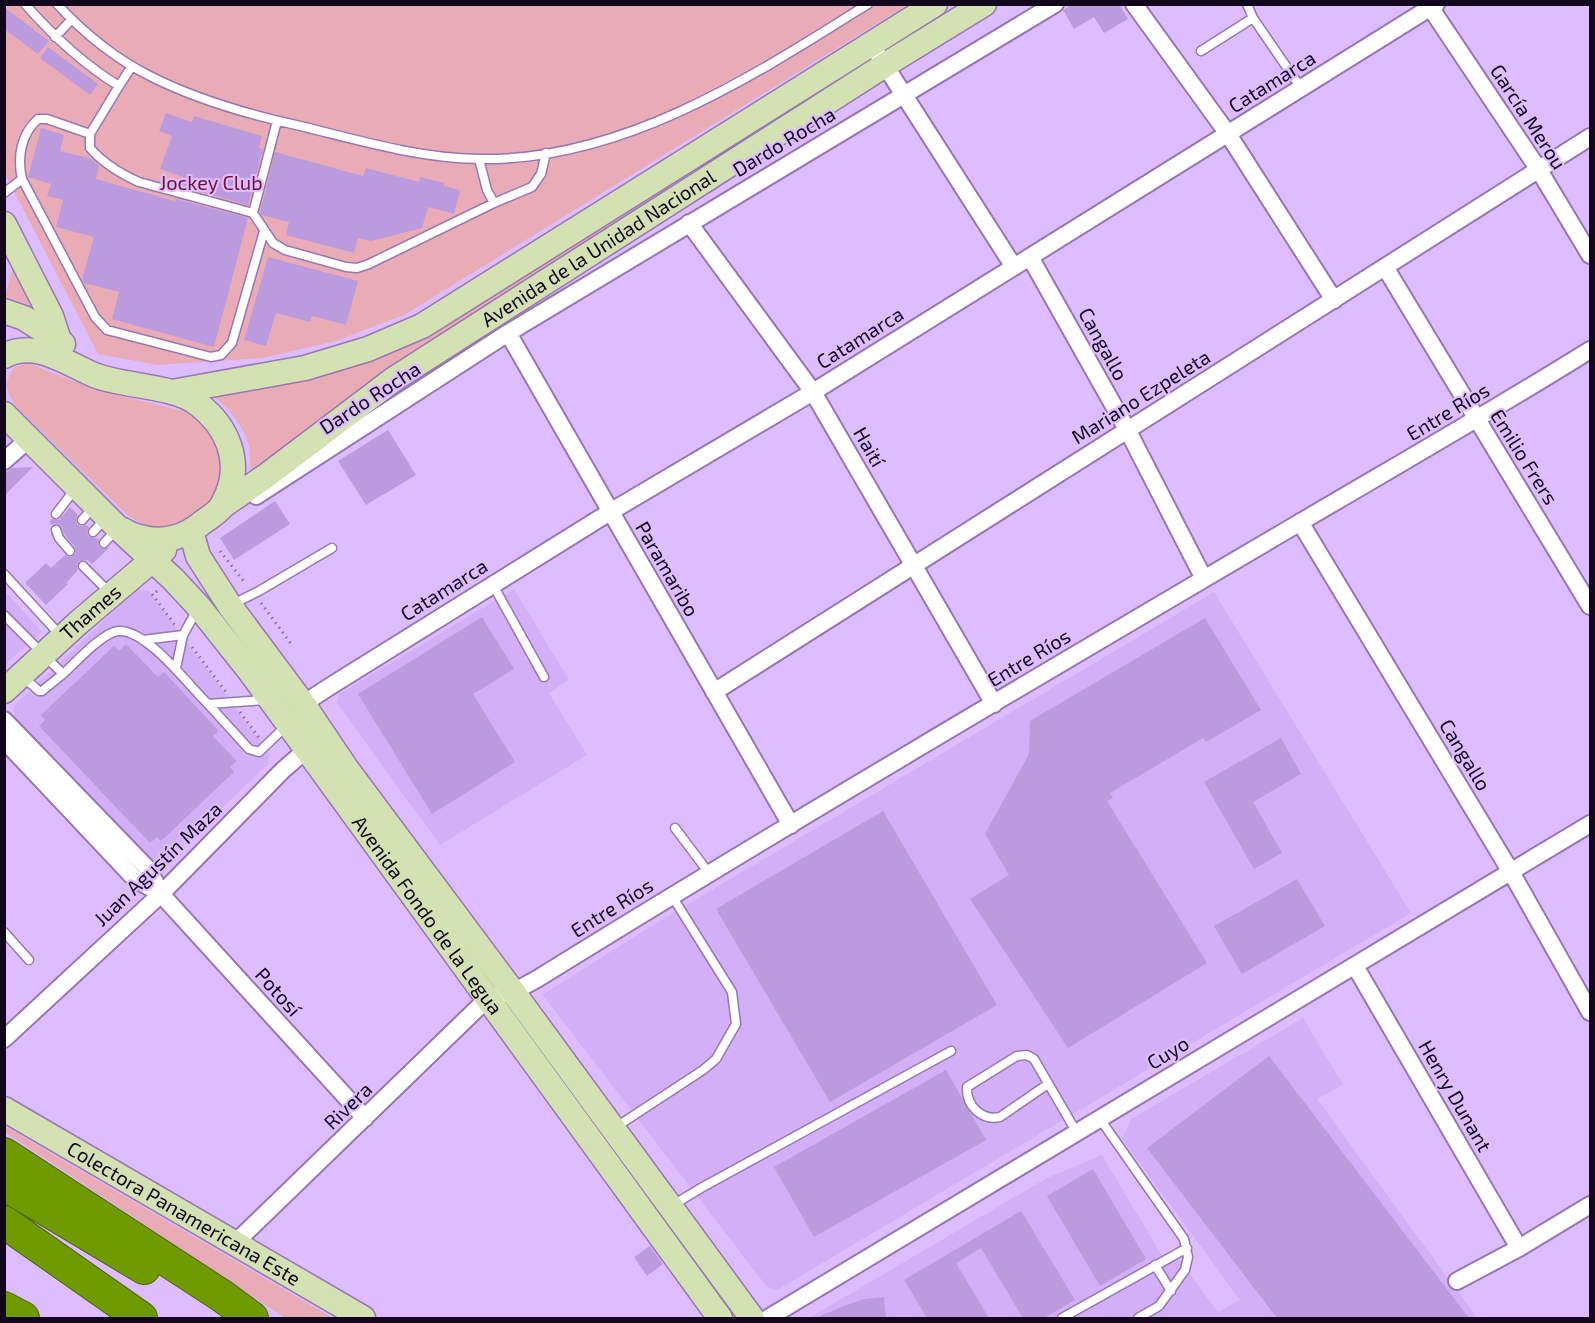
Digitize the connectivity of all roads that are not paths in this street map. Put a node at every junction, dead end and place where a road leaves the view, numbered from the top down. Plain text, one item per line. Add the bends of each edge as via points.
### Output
1 (25, 4) edge
2 (57, 4) edge
3 (868, 4) edge
4 (935, 4) edge
5 (984, 4) edge
6 (1055, 4) edge
7 (1134, 4) edge
8 (1247, 4) edge
9 (1432, 6) edge
10 (1253, 18) junction
11 (71, 20) junction
12 (55, 37) junction
13 (871, 44) junction
14 (1201, 51) dead end
15 (885, 65) junction
16 (132, 66) junction
17 (119, 86) junction
18 (1301, 88) junction
19 (905, 95) junction
20 (277, 121) junction
21 (90, 134) junction
22 (1228, 134) junction
23 (1590, 137) edge
24 (546, 153) junction
25 (479, 159) junction
26 (1539, 170) junction
27 (22, 179) junction
28 (4, 193) edge
29 (494, 203) junction
30 (253, 213) junction
31 (689, 223) junction
32 (4, 224) edge
33 (264, 231) junction
34 (1590, 255) edge
35 (1030, 257) junction
36 (1014, 267) junction
37 (1385, 267) junction
38 (1334, 300) junction
39 (4, 311) edge
40 (508, 333) junction
41 (59, 340) junction
42 (1590, 351) edge
43 (4, 356) edge
44 (86, 371) junction
45 (172, 392) junction
46 (813, 392) junction
47 (4, 414) edge
48 (1477, 421) junction
49 (1128, 430) junction
50 (30, 438) junction
51 (4, 461) edge
52 (77, 487) junction
53 (221, 507) junction
54 (610, 512) junction
55 (56, 514) dead end
56 (1300, 522) junction
57 (100, 524) junction
58 (56, 530) dead end
59 (190, 531) junction
60 (332, 548) dead end
61 (70, 551) dead end
62 (151, 560) junction
63 (83, 566) dead end
64 (913, 566) junction
65 (4, 574) edge
66 (1204, 579) junction
67 (493, 585) junction
68 (112, 594) junction
69 (230, 606) junction
70 (1590, 606) edge
71 (199, 607) junction
72 (4, 615) edge
73 (183, 635) junction
74 (63, 638) junction
75 (143, 640) junction
76 (44, 654) junction
77 (176, 669) junction
78 (63, 674) junction
79 (544, 677) dead end
80 (13, 683) edge
81 (714, 692) junction
82 (208, 704) junction
83 (994, 704) junction
84 (287, 706) junction
85 (4, 720) edge
86 (4, 740) edge
87 (306, 750) junction
88 (1590, 824) edge
89 (791, 825) junction
90 (675, 828) dead end
91 (1511, 872) junction
92 (709, 873) junction
93 (161, 894) junction
94 (672, 896) junction
95 (4, 932) edge
96 (29, 960) dead end
97 (1355, 966) junction
98 (513, 992) junction
99 (488, 998) junction
100 (1590, 1012) edge
101 (4, 1039) edge
102 (951, 1051) dead end
103 (1048, 1084) junction
104 (4, 1109) edge
105 (365, 1118) junction
106 (1100, 1119) junction
107 (613, 1129) junction
108 (1077, 1133) junction
109 (4, 1154) edge
110 (4, 1184) edge
111 (1590, 1205) edge
112 (670, 1207) junction
113 (4, 1221) edge
114 (4, 1242) edge
115 (235, 1243) junction
116 (1187, 1248) junction
117 (1519, 1248) junction
118 (1155, 1265) junction
119 (1457, 1281) dead end
120 (1171, 1292) junction
121 (4, 1308) edge
122 (23, 1318) edge
123 (135, 1318) edge
124 (141, 1318) edge
125 (230, 1318) edge
126 (252, 1318) edge
127 (363, 1318) edge
128 (720, 1318) edge
129 (752, 1318) edge
130 (768, 1318) edge
131 (1062, 1318) edge
132 (1138, 1318) edge

1 - 12 lane
2 - 11 lane
3 - 24 lane via 764,69 692,107 639,128
4 - 13 main road, Avenida de la Unidad Nacional
5 - 15 main road, Avenida de la Unidad Nacional
6 - 19 street, Dardo Rocha
7 - 22 street
8 - 10 lane
9 - 18 street, Catamarca
9 - 26 street, García Merou
10 - 14 lane
10 - 18 lane
11 - 12 lane
11 - 16 lane
12 - 17 lane
13 - 15 street
13 - 45 main road, Avenida de la Unidad Nacional via 422,326 368,349 305,368
15 - 19 street
15 - 53 main road, Avenida de la Unidad Nacional via 394,379
16 - 17 lane
16 - 20 lane via 213,102
17 - 21 lane
18 - 22 street, Catamarca
19 - 31 street, Dardo Rocha
19 - 36 street
20 - 25 lane via 434,156
20 - 30 lane
21 - 27 lane via 38,119 30,126 18,155
21 - 30 lane via 90,148 98,158 126,176
22 - 35 street, Catamarca
22 - 38 street
23 - 26 street, Mariano Ezpeleta
24 - 25 lane
24 - 29 lane via 541,174 532,187
25 - 29 lane
26 - 34 street, García Merou
26 - 37 street, Mariano Ezpeleta
27 - 28 lane
27 - 33 lane via 100,324 107,330 211,357 221,356 232,343
29 - 33 lane via 357,268 285,250
30 - 33 lane
31 - 40 street, Dardo Rocha
31 - 46 street, Haití
32 - 41 main road via 51,316
35 - 36 street, Catamarca
35 - 49 street, Cangallo
36 - 46 street, Catamarca
37 - 38 street, Mariano Ezpeleta
37 - 48 street, Emilio Frers
38 - 49 street, Mariano Ezpeleta
39 - 41 main road via 24,318
40 - 54 street, Paramaribo
40 - 59 street, Dardo Rocha via 245,504
41 - 44 main road
42 - 48 street, Entre Ríos
43 - 44 main road via 23,349 41,351
44 - 45 main road via 106,380
45 - 53 main road via 196,402 227,436 234,460 231,485
46 - 54 street, Catamarca
46 - 64 street, Haití
47 - 50 main road, Avenida Fondo de la Legua
48 - 56 street, Entre Ríos
48 - 70 street, Emilio Frers
49 - 64 street, Mariano Ezpeleta
49 - 66 street, Cangallo
50 - 51 street
50 - 52 main road, Avenida Fondo de la Legua
52 - 55 lane
52 - 57 main road, Avenida Fondo de la Legua
53 - 59 main road, Avenida de la Unidad Nacional
54 - 67 street, Catamarca
54 - 81 street, Paramaribo
56 - 66 street, Entre Ríos
56 - 91 street, Cangallo
57 - 59 main road via 141,538 165,539
57 - 62 main road, Avenida Fondo de la Legua
58 - 61 lane
59 - 62 main road, Thames
59 - 69 main road, Avenida Fondo de la Legua via 198,556
60 - 69 lane
62 - 68 main road, Thames
62 - 71 main road, Avenida Fondo de la Legua
63 - 68 lane
64 - 81 street, Mariano Ezpeleta
64 - 83 street, Haití
65 - 74 lane
66 - 83 street, Entre Ríos
67 - 79 lane
67 - 84 street, Catamarca
68 - 74 main road, Thames
69 - 84 main road, Avenida Fondo de la Legua
71 - 73 lane
71 - 84 main road, Avenida Fondo de la Legua
72 - 76 lane
73 - 75 lane
73 - 77 lane
74 - 76 main road, Thames
75 - 77 lane
75 - 78 lane via 118,631 106,636
76 - 78 lane
76 - 80 main road, Thames
77 - 82 lane
78 - 80 lane via 42,692
81 - 89 street, Paramaribo
82 - 84 lane
82 - 84 lane via 249,749 259,752 266,747
83 - 89 street, Entre Ríos
84 - 87 main road, Avenida Fondo de la Legua
84 - 98 main road, Avenida Fondo de la Legua via 346,768
85 - 93 street, Potosí via 148,870
86 - 93 street, Potosí via 135,879
87 - 93 street, Juan Agustín Maza
87 - 99 main road, Avenida Fondo de la Legua
88 - 91 street, Cuyo
89 - 92 street, Entre Ríos
90 - 92 lane
91 - 97 street, Cuyo
91 - 100 street, Cangallo
92 - 94 street, Entre Ríos
93 - 101 street, Juan Agustín Maza
93 - 105 street, Potosí
94 - 98 street, Entre Ríos
94 - 107 lane via 732,992 736,1024 716,1059
95 - 96 lane
97 - 106 street, Cuyo
97 - 117 street, Henry Dunant
98 - 99 street, Entre Ríos
98 - 107 main road, Avenida Fondo de la Legua
99 - 105 street, Rivera
99 - 128 main road, Avenida Fondo de la Legua
102 - 112 lane
103 - 103 lane via 992,1119 980,1116 967,1095 967,1087 1017,1056 1034,1059
103 - 108 lane
104 - 115 main road, Colectora Panamericana Este
105 - 115 street, Rivera
106 - 108 street, Cuyo
106 - 116 lane
107 - 112 main road, Avenida Fondo de la Legua
108 - 130 street, Cuyo
109 - 126 highway
110 - 125 highway
111 - 117 street
112 - 129 main road, Avenida Fondo de la Legua
113 - 124 highway
114 - 123 highway
115 - 127 main road, Colectora Panamericana Este
116 - 118 lane
116 - 120 lane via 1185,1270
117 - 119 street
118 - 120 lane
118 - 131 lane
120 - 132 lane via 1159,1306
121 - 122 highway

